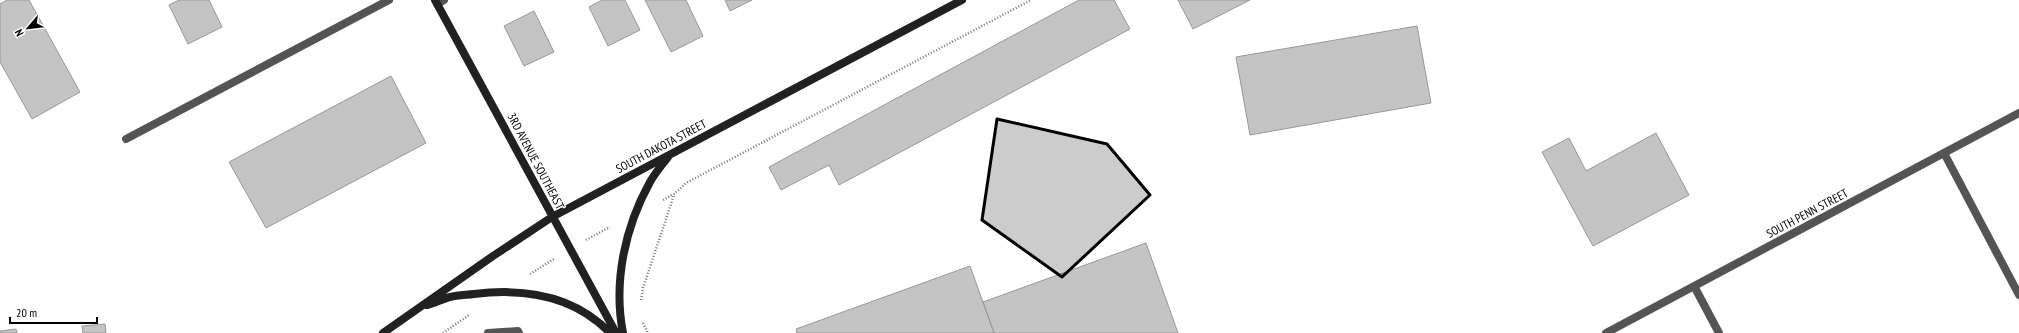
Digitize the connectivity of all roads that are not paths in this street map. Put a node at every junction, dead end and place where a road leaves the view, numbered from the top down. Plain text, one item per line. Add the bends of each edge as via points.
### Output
1 (389, 0) edge
2 (962, 0) edge
3 (439, 1) edge
4 (2019, 113) edge
5 (126, 140) dead end
6 (1944, 153) junction
7 (670, 155) junction
8 (552, 217) junction
9 (1694, 286) junction
10 (2019, 295) edge
11 (414, 311) junction
12 (383, 333) edge
13 (488, 333) edge
14 (519, 333) edge
15 (610, 333) edge
16 (616, 333) edge
17 (623, 333) edge
18 (1606, 333) edge
19 (1719, 333) edge

1 - 5 street
2 - 7 street, SOUTH DAKOTA STREET
3 - 8 street, 3RD AVENUE SOUTHEAST
4 - 6 street, SOUTH PENN STREET
6 - 9 street, SOUTH PENN STREET
6 - 10 street
7 - 8 street, SOUTH DAKOTA STREET
7 - 17 street via 650,182 636,213 625,249 619,282 619,314
8 - 11 street, SOUTH DAKOTA STREET
8 - 16 street, 3RD AVENUE SOUTHEAST
9 - 18 street, SOUTH PENN STREET
9 - 19 street
11 - 12 street, SOUTH DAKOTA STREET
11 - 15 street via 451,296 502,290 551,297 581,310
13 - 14 street

